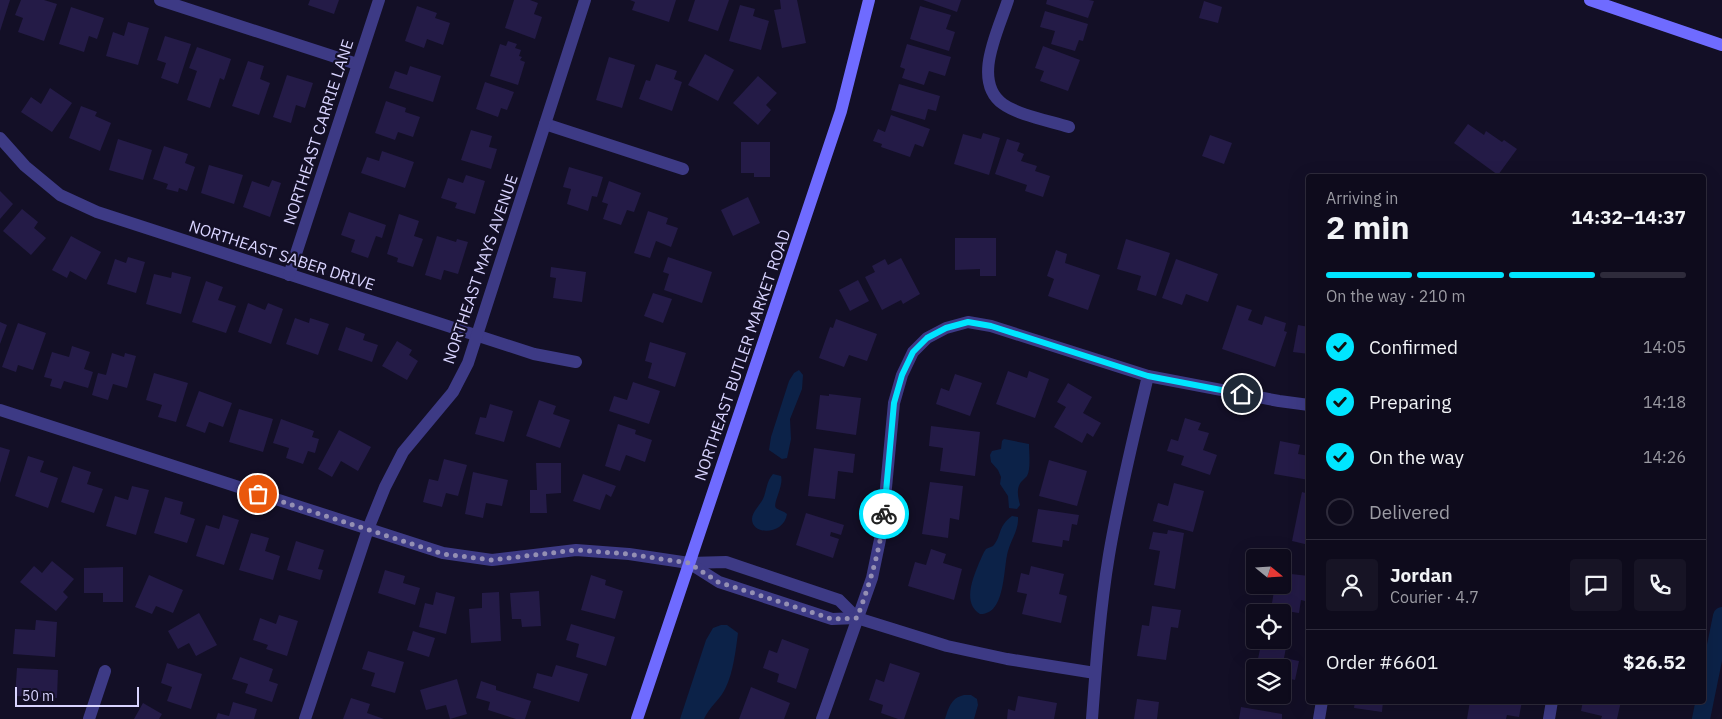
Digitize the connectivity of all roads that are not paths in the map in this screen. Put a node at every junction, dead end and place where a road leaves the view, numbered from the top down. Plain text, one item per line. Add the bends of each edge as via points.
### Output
1 (160, 0) edge
2 (379, 0) edge
3 (585, 0) edge
4 (870, 0) edge
5 (1008, 0) edge
6 (1590, 0) edge
7 (1722, 45) edge
8 (357, 64) junction
9 (545, 124) junction
10 (1069, 127) dead end
11 (0, 138) edge
12 (683, 169) dead end
13 (289, 275) junction
14 (477, 335) junction
15 (576, 362) dead end
16 (1148, 376) junction
17 (1306, 406) edge
18 (0, 410) edge
19 (368, 530) junction
20 (689, 563) junction
21 (857, 618) junction
22 (105, 671) dead end
23 (1095, 673) junction
24 (1322, 704) edge
25 (1552, 704) edge
26 (89, 719) edge
27 (305, 719) edge
28 (637, 719) edge
29 (822, 719) edge
30 (1092, 719) edge
31 (1319, 719) edge
32 (1549, 719) edge

1 - 8 street
2 - 8 street, NORTHEAST CARRIE LANE
3 - 9 street, NORTHEAST MAYS AVENUE
4 - 20 main road, NORTHEAST BUTLER MARKET ROAD via 841,111
5 - 10 street via 987,72 994,96 1015,110
6 - 7 main road
8 - 13 street, NORTHEAST CARRIE LANE
9 - 12 street
9 - 14 street, NORTHEAST MAYS AVENUE
11 - 13 street, NORTHEAST SABER DRIVE via 46,184 82,206
13 - 14 street, NORTHEAST SABER DRIVE
14 - 15 street, NORTHEAST SABER DRIVE via 534,354
14 - 19 street, NORTHEAST MAYS AVENUE via 468,363 453,392 403,452
16 - 17 street
16 - 21 street via 991,326 968,322 927,338 913,352 894,403 882,530 872,578
16 - 23 street via 1109,556
18 - 19 street
19 - 20 street via 443,554 492,560 576,550
19 - 27 street, NORTHEAST MAYS AVENUE
20 - 21 street via 718,582 832,619
20 - 21 street via 726,562 839,600
20 - 28 main road, NORTHEAST BUTLER MARKET ROAD
21 - 23 street via 946,646
21 - 29 street
22 - 26 street
23 - 30 street
24 - 31 street
25 - 32 street

